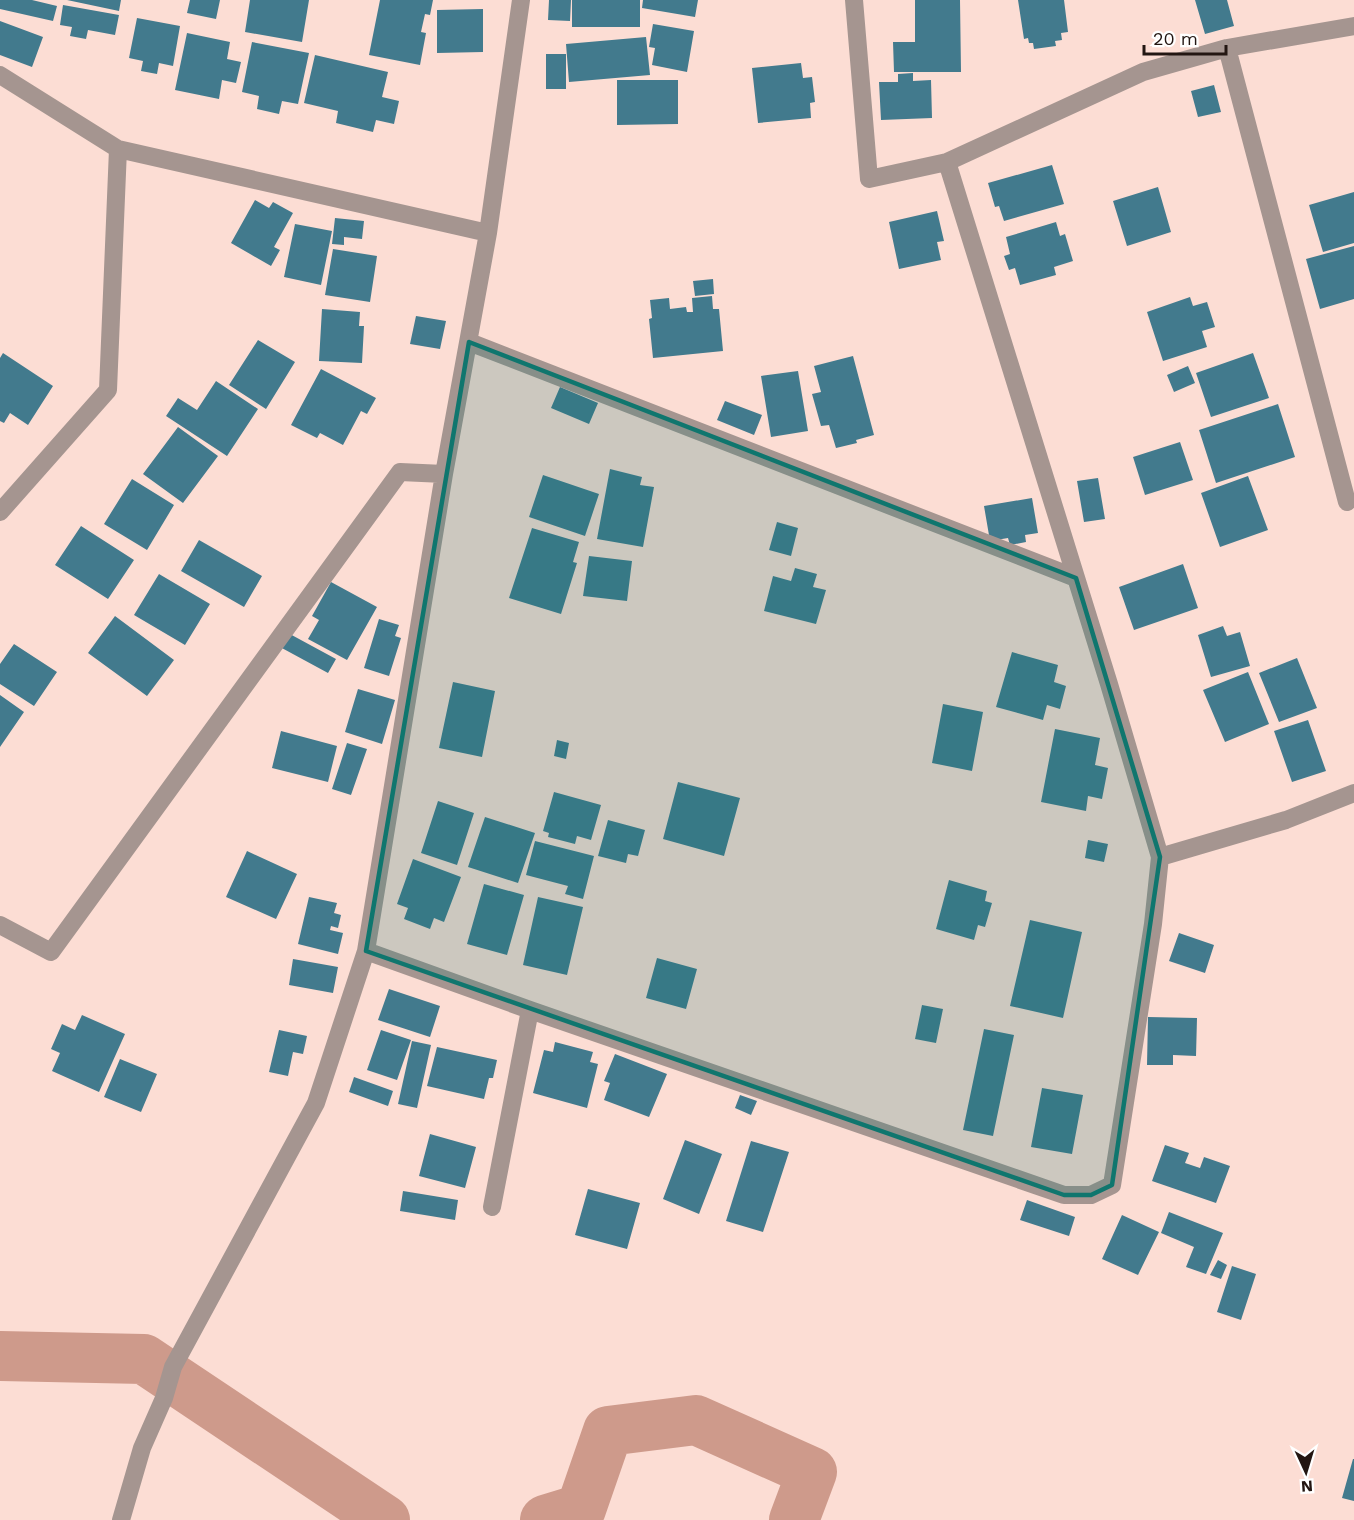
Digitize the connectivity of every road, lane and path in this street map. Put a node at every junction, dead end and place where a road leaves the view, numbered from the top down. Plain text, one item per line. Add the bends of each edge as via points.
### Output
1 (521, 0) edge
2 (854, 0) edge
3 (1354, 26) edge
4 (1227, 48) junction
5 (0, 75) edge
6 (118, 148) junction
7 (947, 162) junction
8 (488, 233) junction
9 (468, 342) junction
10 (444, 474) junction
11 (1347, 502) dead end
12 (0, 512) edge
13 (1076, 578) junction
14 (1354, 793) edge
15 (1160, 857) junction
16 (0, 925) edge
17 (366, 951) junction
18 (530, 1010) junction
19 (492, 1207) dead end
20 (121, 1520) edge

1 - 8 street
2 - 7 street via 869,178
3 - 4 street
4 - 7 street via 1143,72
4 - 11 street
5 - 6 street
6 - 8 street
6 - 12 street via 108,390
7 - 13 street
8 - 9 street
9 - 10 street
9 - 13 street
10 - 16 street via 400,472 51,952
10 - 17 street
13 - 15 street
14 - 15 street via 1286,820
15 - 18 street via 1154,924 1112,1185 1091,1195 1064,1195
17 - 18 street
17 - 20 street via 316,1103 173,1367 142,1448
18 - 19 street

